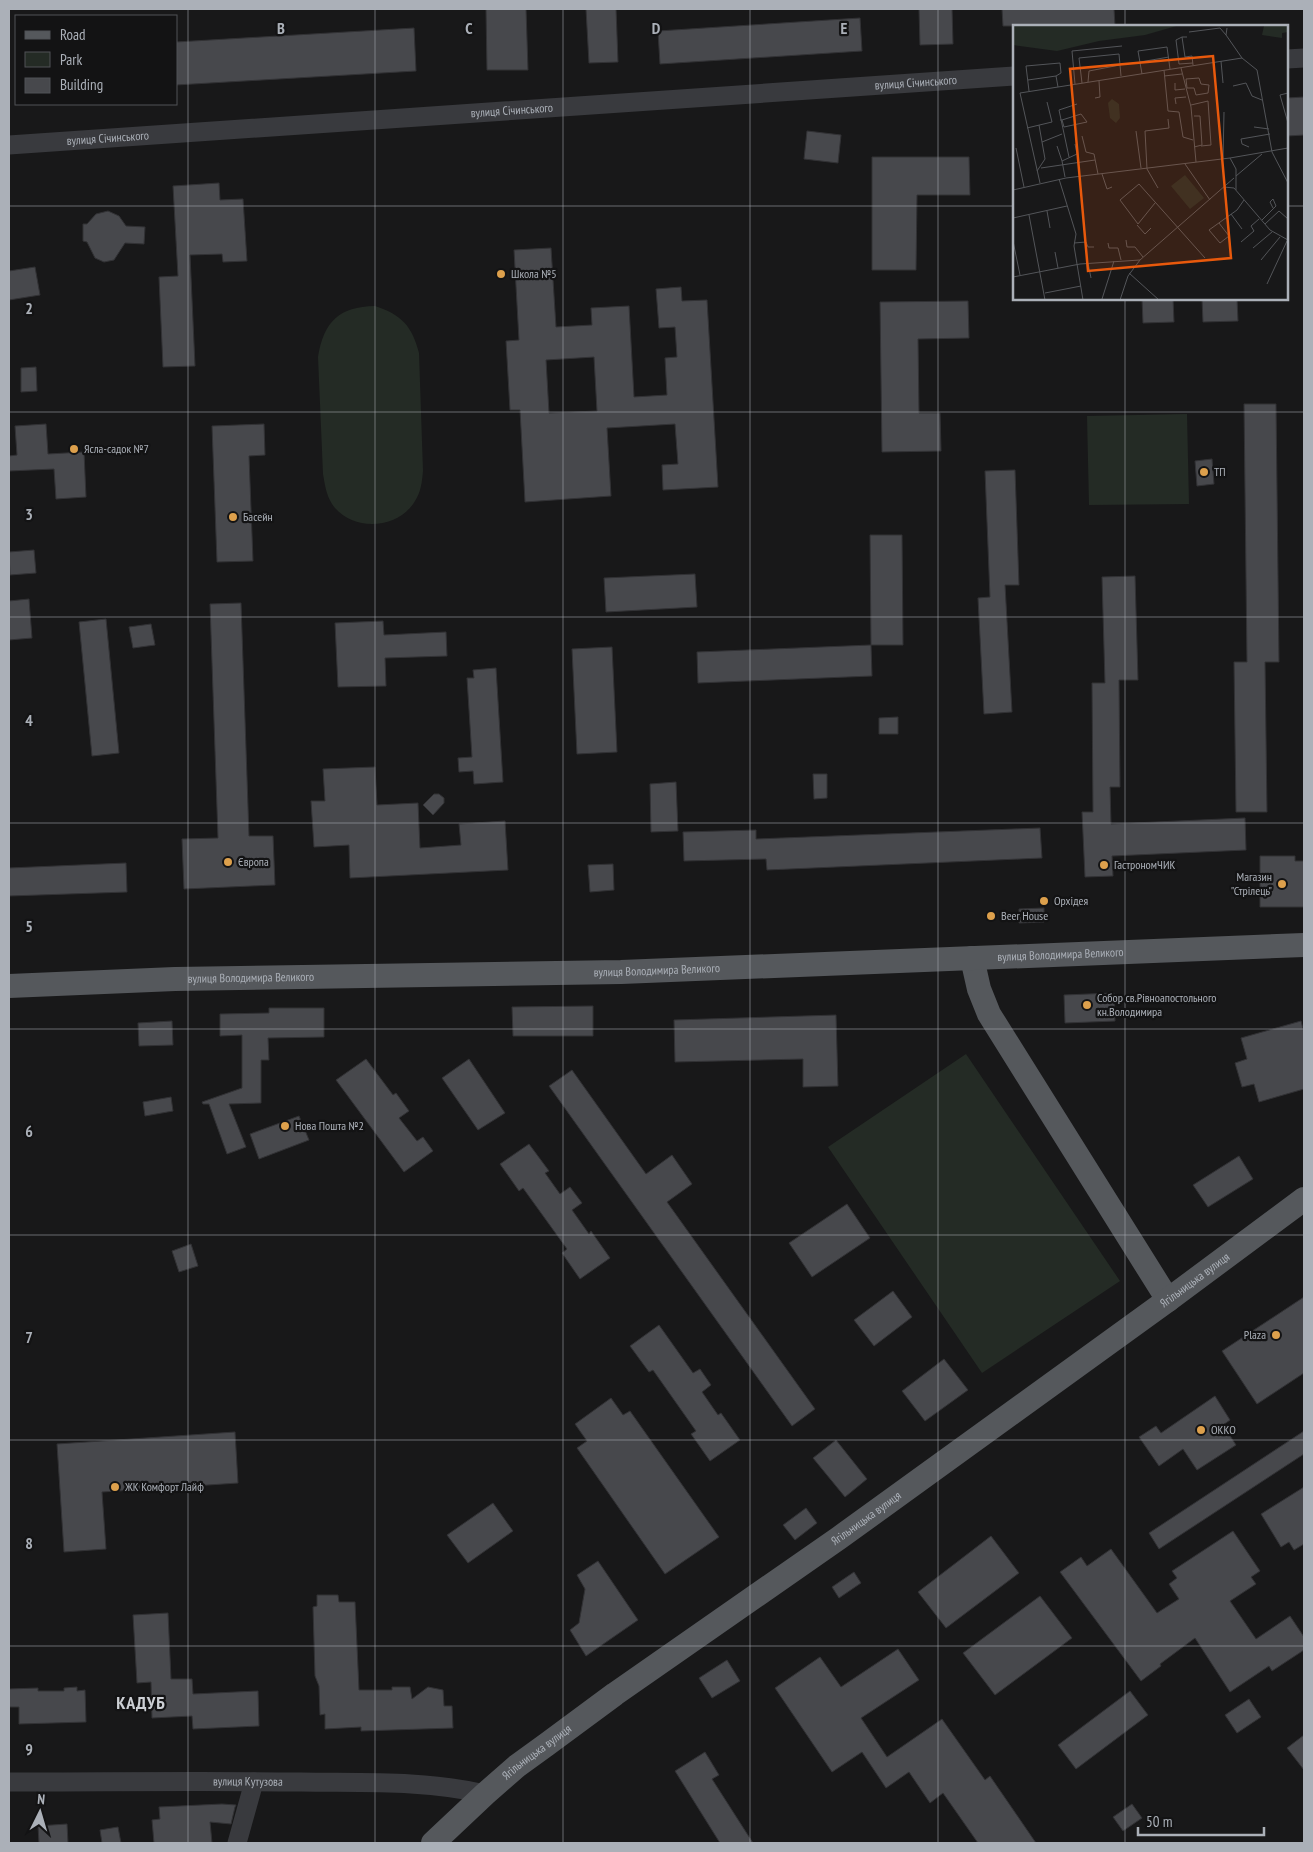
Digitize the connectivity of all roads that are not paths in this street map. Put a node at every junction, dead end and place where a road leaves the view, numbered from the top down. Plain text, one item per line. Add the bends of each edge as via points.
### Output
1 (1304, 58) edge
2 (1288, 60) edge
3 (1013, 76) edge
4 (9, 145) edge
5 (1304, 945) edge
6 (972, 958) junction
7 (9, 986) edge
8 (1304, 1199) edge
9 (1168, 1300) junction
10 (9, 1782) edge
11 (254, 1782) junction
12 (486, 1794) junction
13 (237, 1843) edge
14 (433, 1843) edge

1 - 2 street
3 - 4 street, вулиця Січинського
5 - 6 main road, вулиця Володимира Великого
6 - 7 main road, вулиця Володимира Великого via 621,972 175,979
6 - 9 main road via 989,1014
8 - 9 main road, Ягільницька вулиця
9 - 12 main road, Ягільницька вулиця via 839,1538 614,1694
10 - 11 street, вулиця Кутузова
11 - 12 street, вулиця Кутузова via 415,1784
11 - 13 street
12 - 14 main road, Ягільницька вулиця

